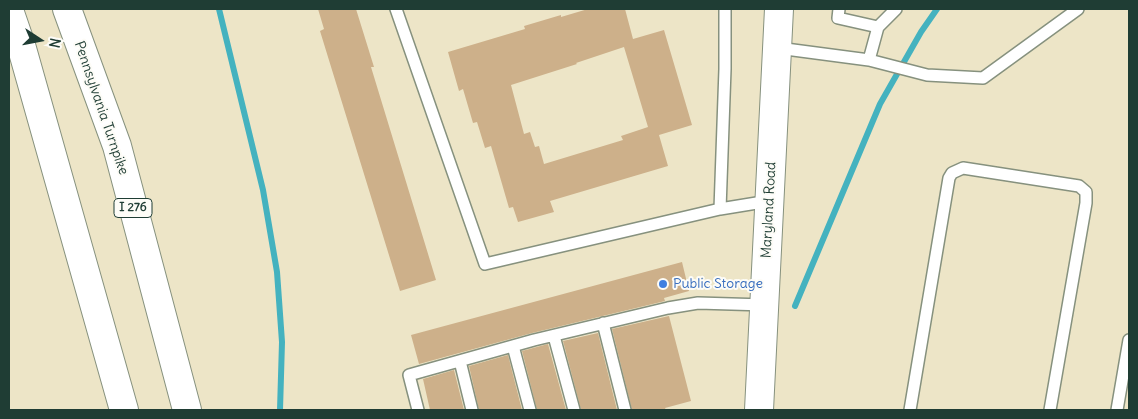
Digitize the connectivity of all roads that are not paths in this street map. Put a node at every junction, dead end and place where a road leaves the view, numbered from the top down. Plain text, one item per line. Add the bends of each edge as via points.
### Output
1 (68, 9) edge
2 (396, 9) edge
3 (725, 9) edge
4 (779, 9) edge
5 (838, 9) edge
6 (896, 9) edge
7 (1078, 9) edge
8 (9, 10) edge
9 (878, 27) junction
10 (778, 48) junction
11 (874, 61) junction
12 (769, 201) junction
13 (720, 209) junction
14 (765, 305) junction
15 (603, 323) junction
16 (554, 336) junction
17 (1129, 340) edge
18 (513, 346) junction
19 (460, 361) junction
20 (124, 410) edge
21 (187, 410) edge
22 (418, 410) edge
23 (472, 410) edge
24 (530, 410) edge
25 (574, 410) edge
26 (625, 410) edge
27 (759, 410) edge
28 (910, 410) edge
29 (1050, 410) edge
30 (1117, 410) edge

1 - 21 main road, Pennsylvania Turnpike / I 276 via 116,146
2 - 13 lane via 486,264
3 - 13 lane
4 - 10 main road, Maryland Road
5 - 9 lane via 838,18
6 - 9 lane
7 - 11 lane via 983,78 927,74
8 - 20 main road
9 - 11 lane
10 - 11 lane
10 - 12 main road, Maryland Road
12 - 13 lane
12 - 14 main road, Maryland Road
14 - 15 lane via 698,303
14 - 27 main road, Maryland Road
15 - 16 lane
15 - 26 lane
16 - 18 lane
16 - 25 lane
17 - 30 lane
18 - 19 lane
18 - 24 lane
19 - 22 lane via 409,375
19 - 23 lane
28 - 29 lane via 949,178 963,168 1079,186 1086,192

